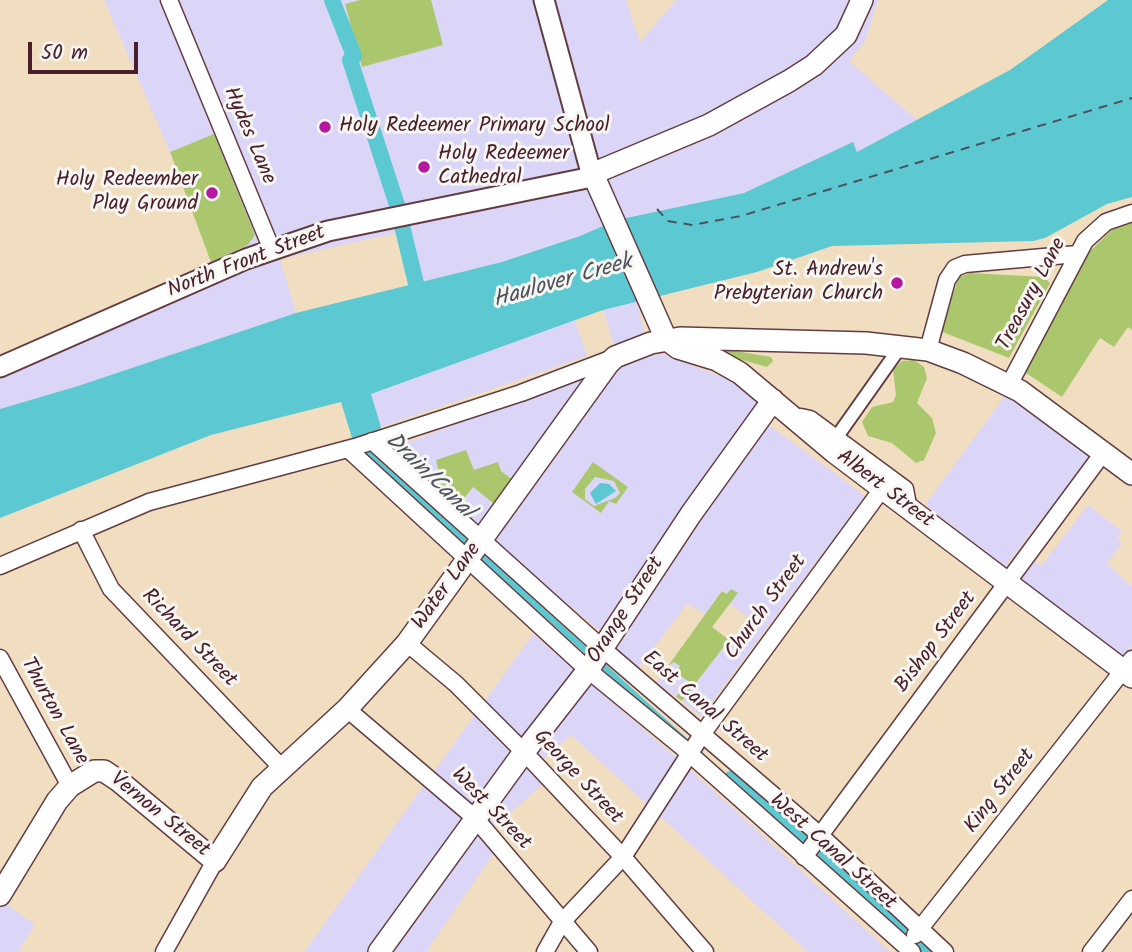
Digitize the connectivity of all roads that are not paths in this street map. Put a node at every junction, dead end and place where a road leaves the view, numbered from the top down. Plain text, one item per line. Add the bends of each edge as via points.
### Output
1 (169, 0) edge
2 (544, 0) edge
3 (862, 0) edge
4 (593, 175) junction
5 (1132, 213) edge
6 (272, 250) junction
7 (1077, 254) junction
8 (666, 339) junction
9 (901, 346) junction
10 (928, 351) junction
11 (615, 357) junction
12 (0, 367) edge
13 (1009, 386) junction
14 (781, 407) junction
15 (836, 438) junction
16 (361, 445) junction
17 (1103, 453) junction
18 (1132, 474) edge
19 (882, 489) junction
20 (909, 510) junction
21 (81, 530) junction
22 (474, 550) junction
23 (0, 566) edge
24 (1007, 584) junction
25 (407, 643) junction
26 (0, 658) edge
27 (595, 660) junction
28 (1129, 669) edge
29 (347, 709) junction
30 (697, 744) junction
31 (524, 751) junction
32 (281, 767) junction
33 (70, 786) junction
34 (475, 818) junction
35 (813, 847) junction
36 (623, 857) junction
37 (215, 862) junction
38 (0, 895) edge
39 (1132, 899) edge
40 (562, 922) junction
41 (911, 942) edge
42 (164, 952) edge
43 (379, 952) edge
44 (545, 952) edge
45 (589, 952) edge
46 (705, 952) edge
47 (945, 952) edge
48 (1091, 952) edge

1 - 6 street, Hydes Lane
2 - 4 street
3 - 4 main road, North Front Street via 846,35 814,65 709,125
4 - 6 street, North Front Street via 328,231
4 - 8 main road
5 - 7 street, Treasury Lane via 1099,227
6 - 12 street, North Front Street
7 - 10 street via 955,268 947,280
7 - 13 street, Treasury Lane
8 - 9 main road
8 - 11 main road
8 - 14 main road, Albert Street via 734,369
9 - 10 main road
9 - 15 street
10 - 13 main road
11 - 16 street
11 - 22 main road, Water Lane
13 - 17 main road
14 - 15 street via 810,419
14 - 19 main road, Albert Street
14 - 27 main road, Orange Street via 691,514
15 - 20 street via 905,489
16 - 21 street via 165,497
16 - 22 street, East Canal Street
16 - 22 street, West Canal Street
17 - 18 main road
17 - 24 street, Bishop Street
19 - 20 main road, Albert Street
19 - 30 street, Church Street
20 - 24 main road, Albert Street
21 - 23 street
21 - 32 street, Richard Street via 111,589
22 - 25 main road, Water Lane
22 - 27 street, East Canal Street
22 - 27 street, West Canal Street
24 - 28 main road, Albert Street
24 - 35 street, Bishop Street
25 - 29 main road, Water Lane
25 - 31 street, George Street
26 - 33 street, Thurton Lane
27 - 30 street, East Canal Street
27 - 30 street, West Canal Street
27 - 31 main road, Orange Street
28 - 41 street, King Street
29 - 32 main road, Water Lane
29 - 34 street, West Street
30 - 35 street, East Canal Street
30 - 35 street, West Canal Street
30 - 36 street, Church Street
31 - 34 main road, Orange Street
31 - 36 street, George Street
32 - 37 main road, Water Lane via 262,787
33 - 37 main road, Vernon Street via 85,774 104,771
33 - 38 main road, Vernon Street via 42,822
34 - 40 street, West Street
34 - 43 main road, Orange Street
35 - 41 street, East Canal Street
35 - 41 street, West Canal Street
36 - 40 street, Church Street
36 - 46 street, George Street
37 - 42 street
39 - 48 street
40 - 44 street, Church Street
40 - 45 street, West Street
41 - 47 street, East Canal Street

